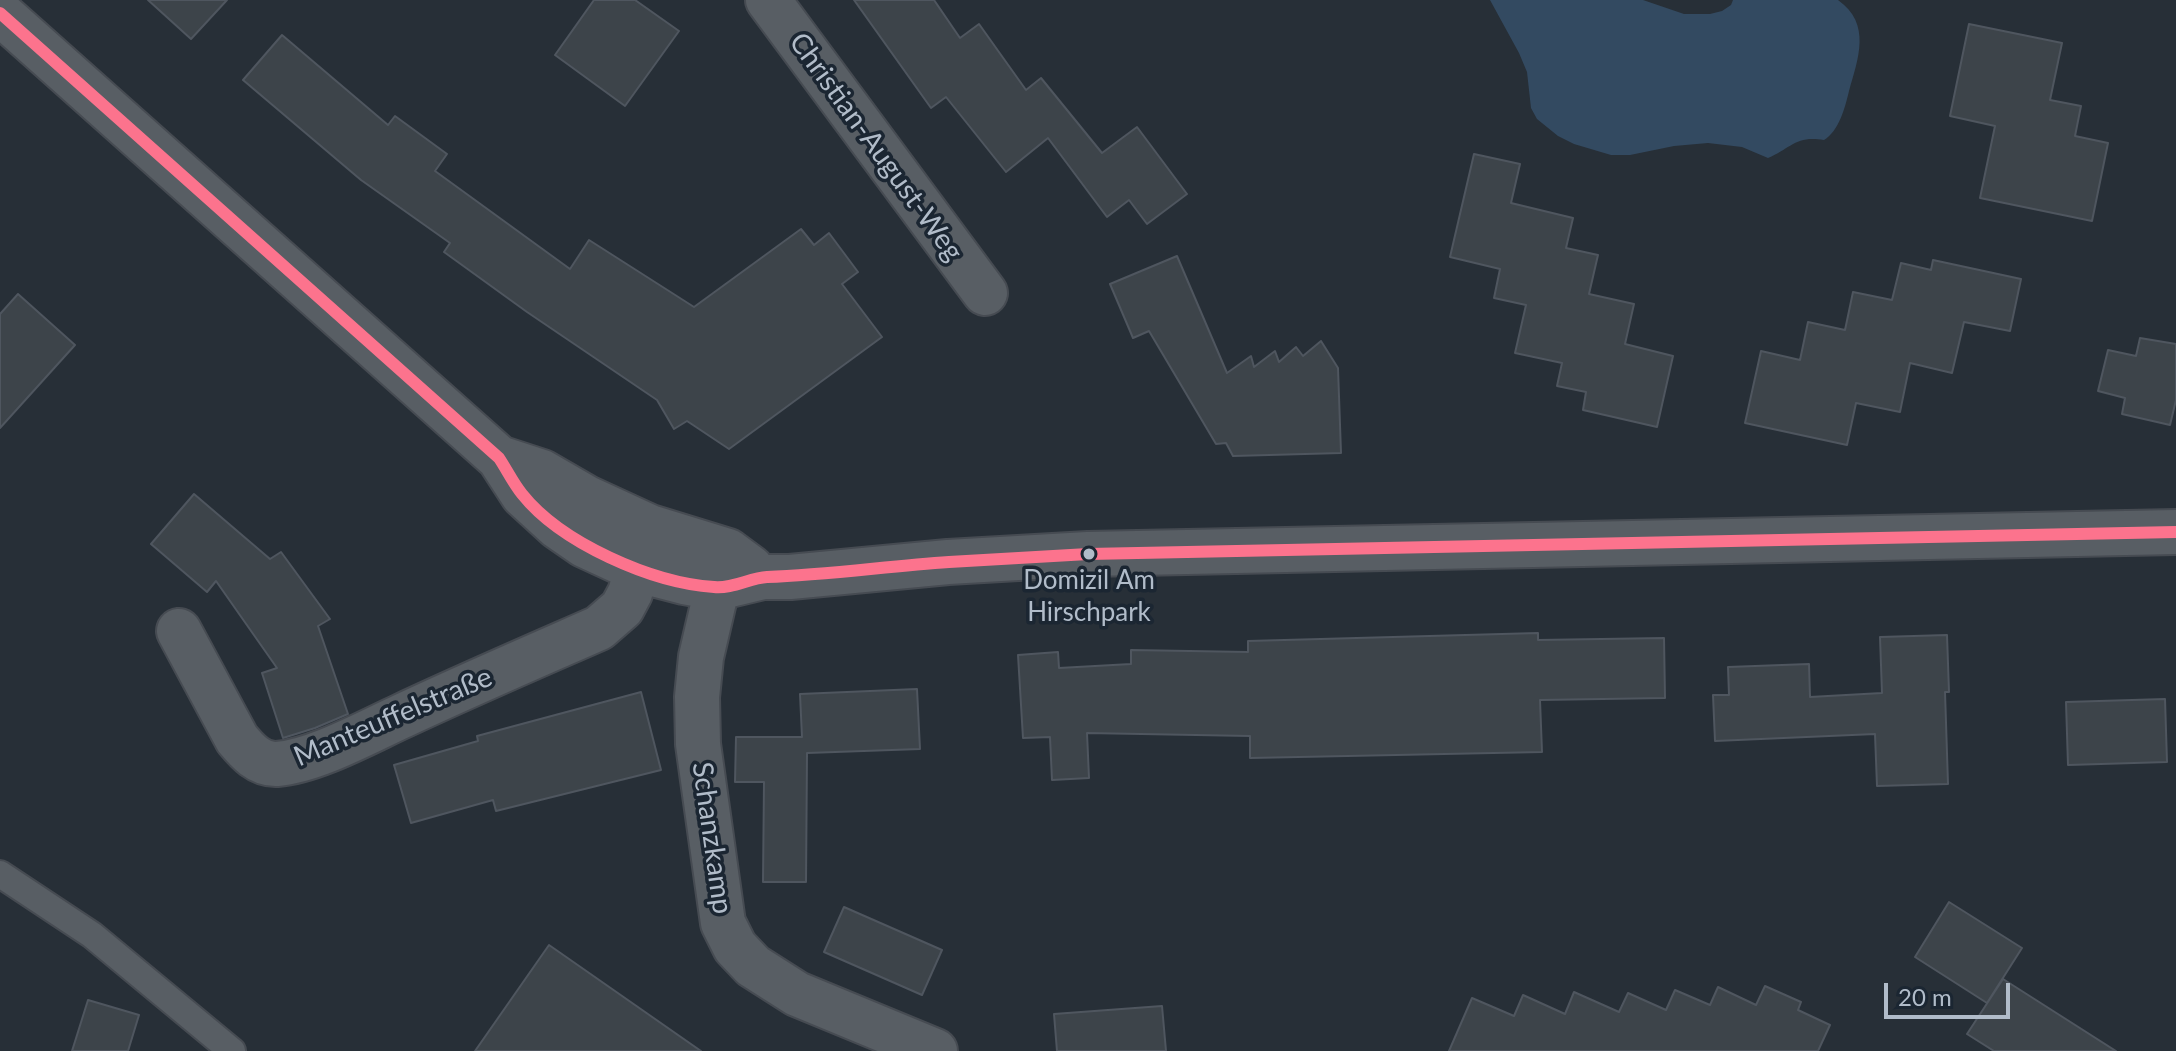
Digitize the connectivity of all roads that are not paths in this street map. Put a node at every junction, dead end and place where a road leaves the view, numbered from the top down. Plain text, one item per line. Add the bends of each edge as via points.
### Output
1 (768, 0) edge
2 (0, 13) edge
3 (985, 293) dead end
4 (499, 458) junction
5 (650, 527) junction
6 (2176, 532) edge
7 (723, 569) junction
8 (638, 570) junction
9 (179, 631) dead end
10 (0, 874) edge
11 (232, 1051) edge
12 (935, 1051) edge

1 - 3 street, Christian-August-Weg
2 - 4 street
4 - 5 street via 542,472
4 - 8 street via 523,495 558,527
5 - 7 street
5 - 8 street, Manteuffelstraße
6 - 7 street via 1088,554 790,577
7 - 8 street via 684,582
7 - 12 street, Schanzkamp via 701,657 697,697 698,744 723,923 753,966 797,994
8 - 9 street, Manteuffelstraße via 622,608 599,628 359,737 276,764 249,753 237,739
10 - 11 lane via 92,935

